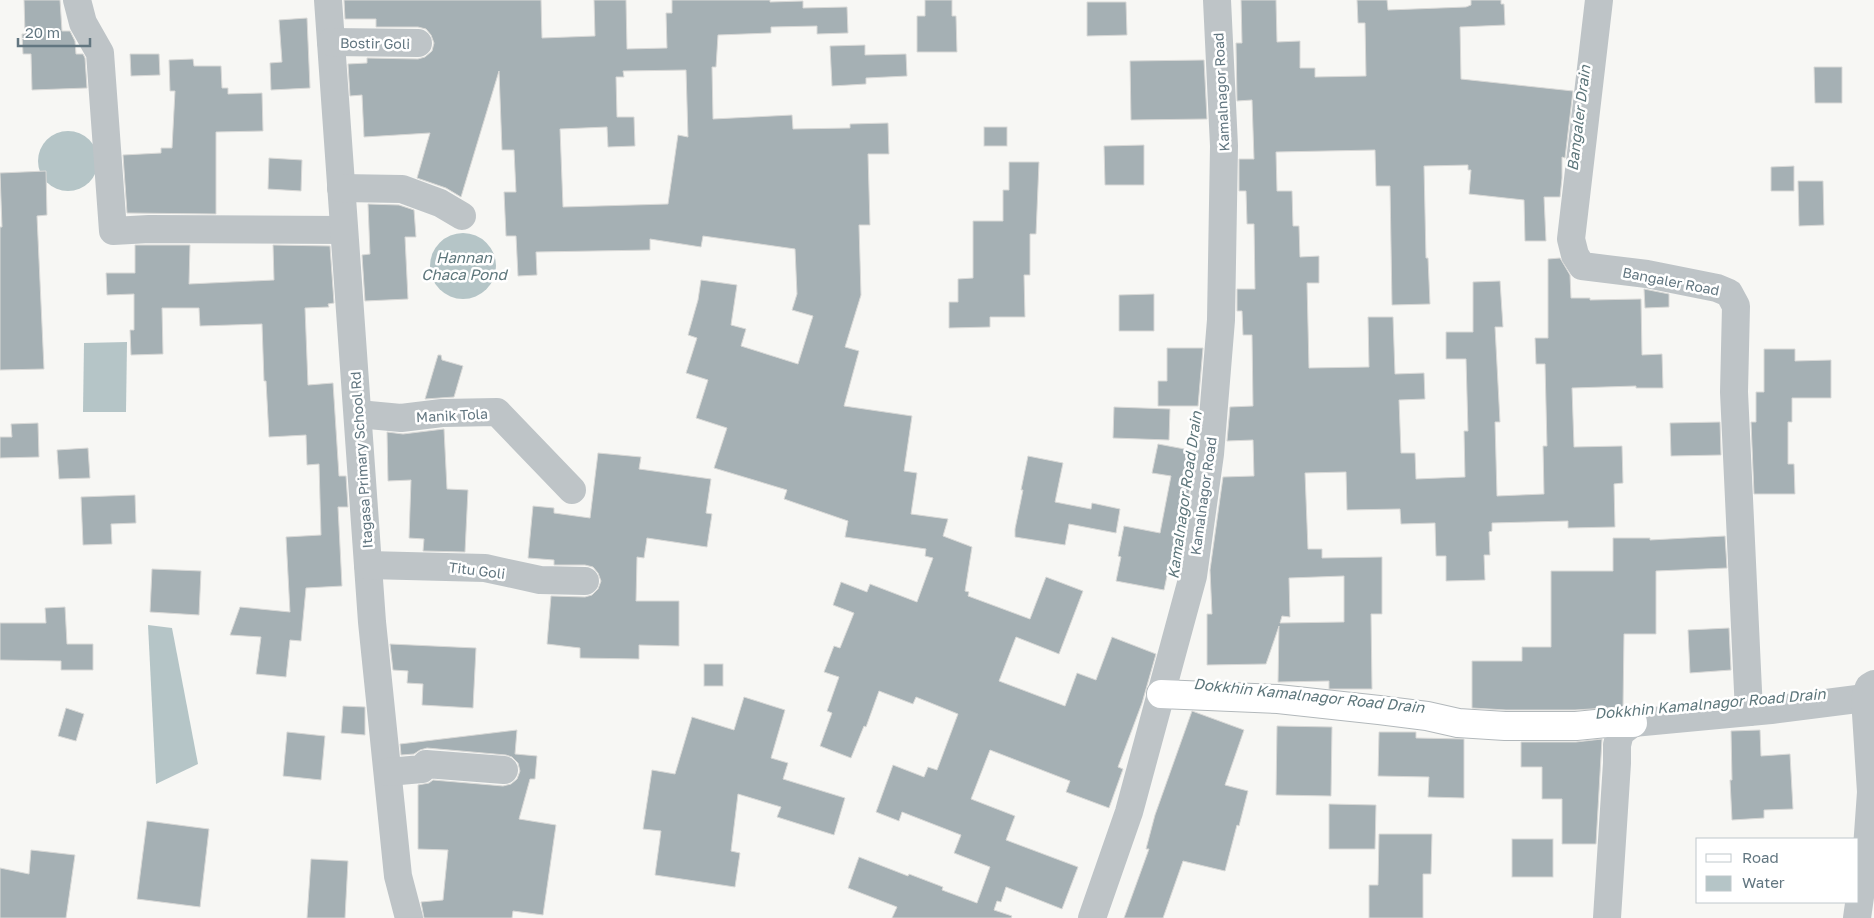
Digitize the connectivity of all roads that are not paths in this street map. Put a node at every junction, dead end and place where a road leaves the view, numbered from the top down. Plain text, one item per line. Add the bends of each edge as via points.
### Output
1 (77, 0) edge
2 (328, 0) edge
3 (1216, 0) edge
4 (1599, 0) edge
5 (331, 42) junction
6 (418, 43) dead end
7 (342, 188) junction
8 (462, 216) dead end
9 (344, 230) junction
10 (358, 414) junction
11 (572, 490) dead end
12 (368, 565) junction
13 (585, 581) dead end
14 (1869, 691) edge
15 (1161, 694) junction
16 (1749, 712) junction
17 (1633, 723) junction
18 (504, 770) dead end
19 (388, 772) junction
20 (409, 918) edge
21 (1092, 918) edge
22 (1607, 918) edge
23 (1857, 918) edge

1 - 9 street via 83,23 100,53 113,231
2 - 5 street, Itagasa Primary School Rd
3 - 15 street, Kamalnagor Road via 1224,146 1221,320 1210,454 1193,576
4 - 16 street, Bangaler Road via 1571,239 1574,255 1582,266 1647,274 1717,288 1729,293 1736,306 1734,392
5 - 6 street, Bostir Goli
5 - 7 street, Itagasa Primary School Rd
7 - 8 street via 402,189 440,203
7 - 9 street, Itagasa Primary School Rd
9 - 10 street, Itagasa Primary School Rd
10 - 11 street, Manik Tola via 401,418 497,412
10 - 12 street, Itagasa Primary School Rd
12 - 13 street, Titu Goli via 485,568 540,580
12 - 19 street, Itagasa Primary School Rd
14 - 16 street
14 - 23 street via 1871,792
15 - 17 main road via 1278,699 1427,716 1458,723 1505,726
15 - 21 street, Kamalnagor Road via 1129,812
16 - 17 street
17 - 22 street via 1620,733 1617,745
18 - 19 street via 426,764 422,769
19 - 20 street, Itagasa Primary School Rd via 398,876

